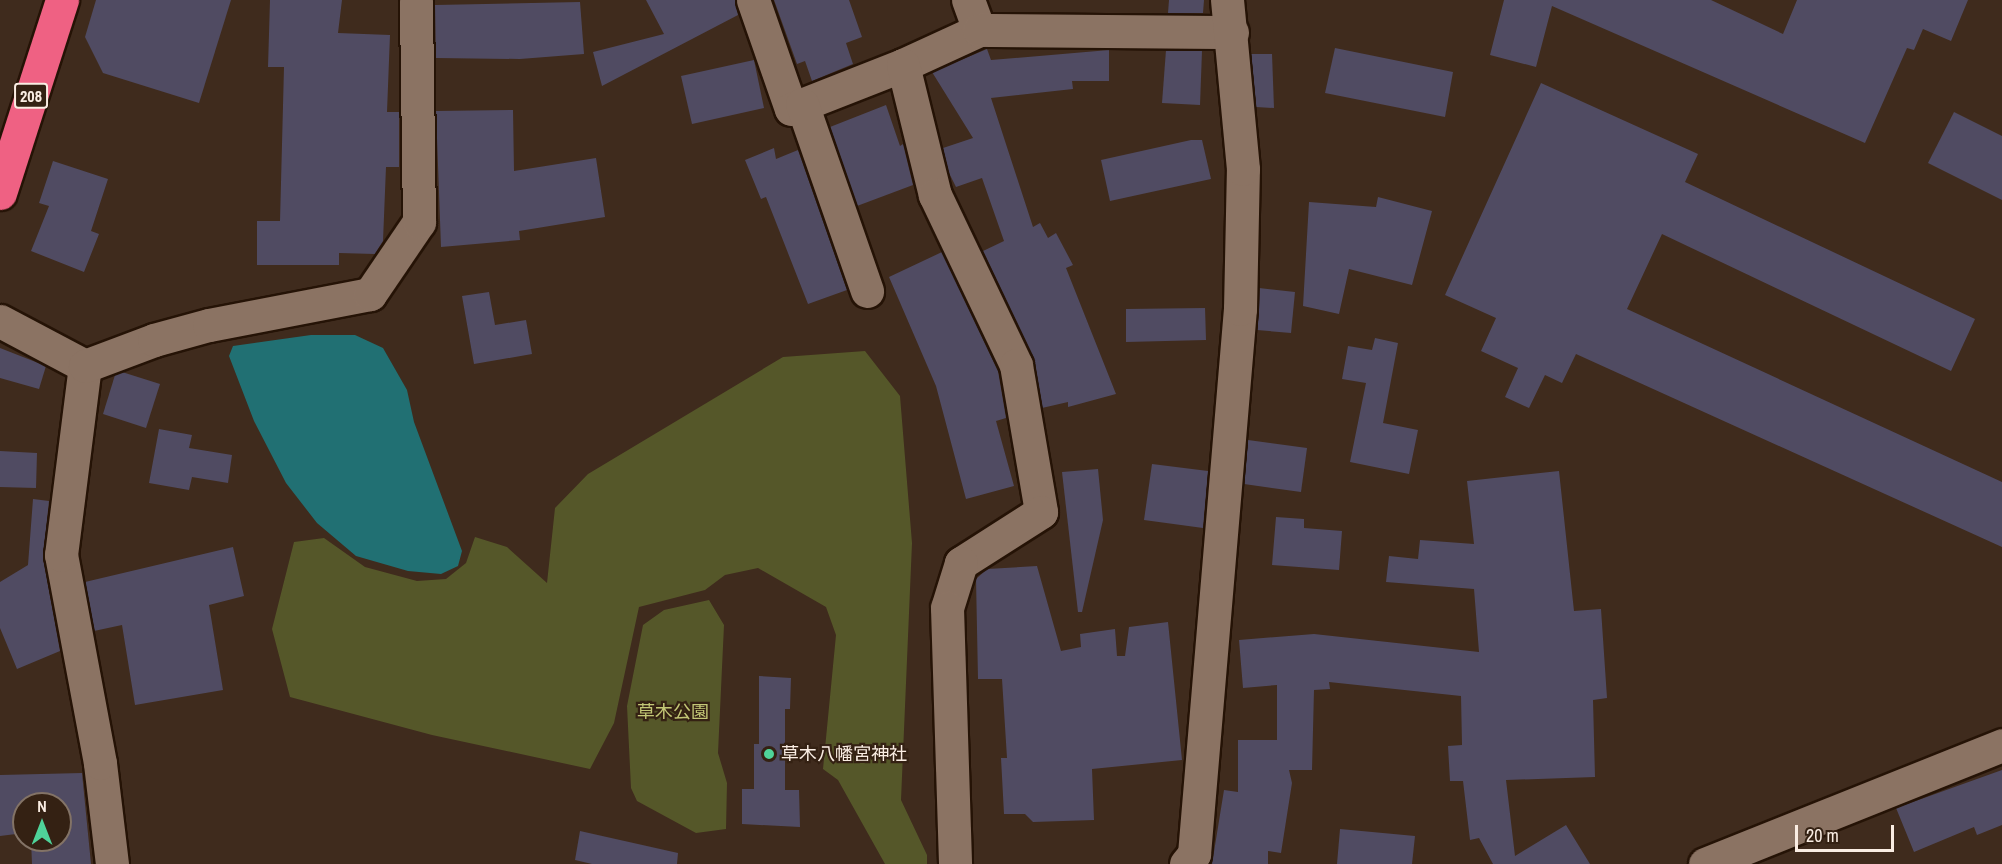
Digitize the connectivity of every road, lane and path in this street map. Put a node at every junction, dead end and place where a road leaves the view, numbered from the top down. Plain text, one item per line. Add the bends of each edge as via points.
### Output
1 (62, 0) edge
2 (416, 0) edge
3 (753, 0) edge
4 (1227, 0) edge
5 (974, 15) edge
6 (1232, 32) junction
7 (903, 65) junction
8 (802, 104) junction
9 (0, 193) edge
10 (867, 291) dead end
11 (0, 321) edge
12 (85, 366) junction
13 (2002, 745) edge
14 (112, 864) edge
15 (956, 864) edge
16 (1186, 864) edge
17 (1705, 864) edge

1 - 9 highway, 208
2 - 12 street via 419,222 370,294 209,325 154,340
3 - 8 street via 791,109
4 - 6 street
5 - 6 street
5 - 7 street
6 - 16 street via 1243,169 1240,309 1194,854
7 - 8 street
7 - 15 street via 935,195 1016,365 1041,512 961,563 947,609
8 - 10 street
11 - 12 street
12 - 14 street via 61,555 100,763
13 - 17 street

